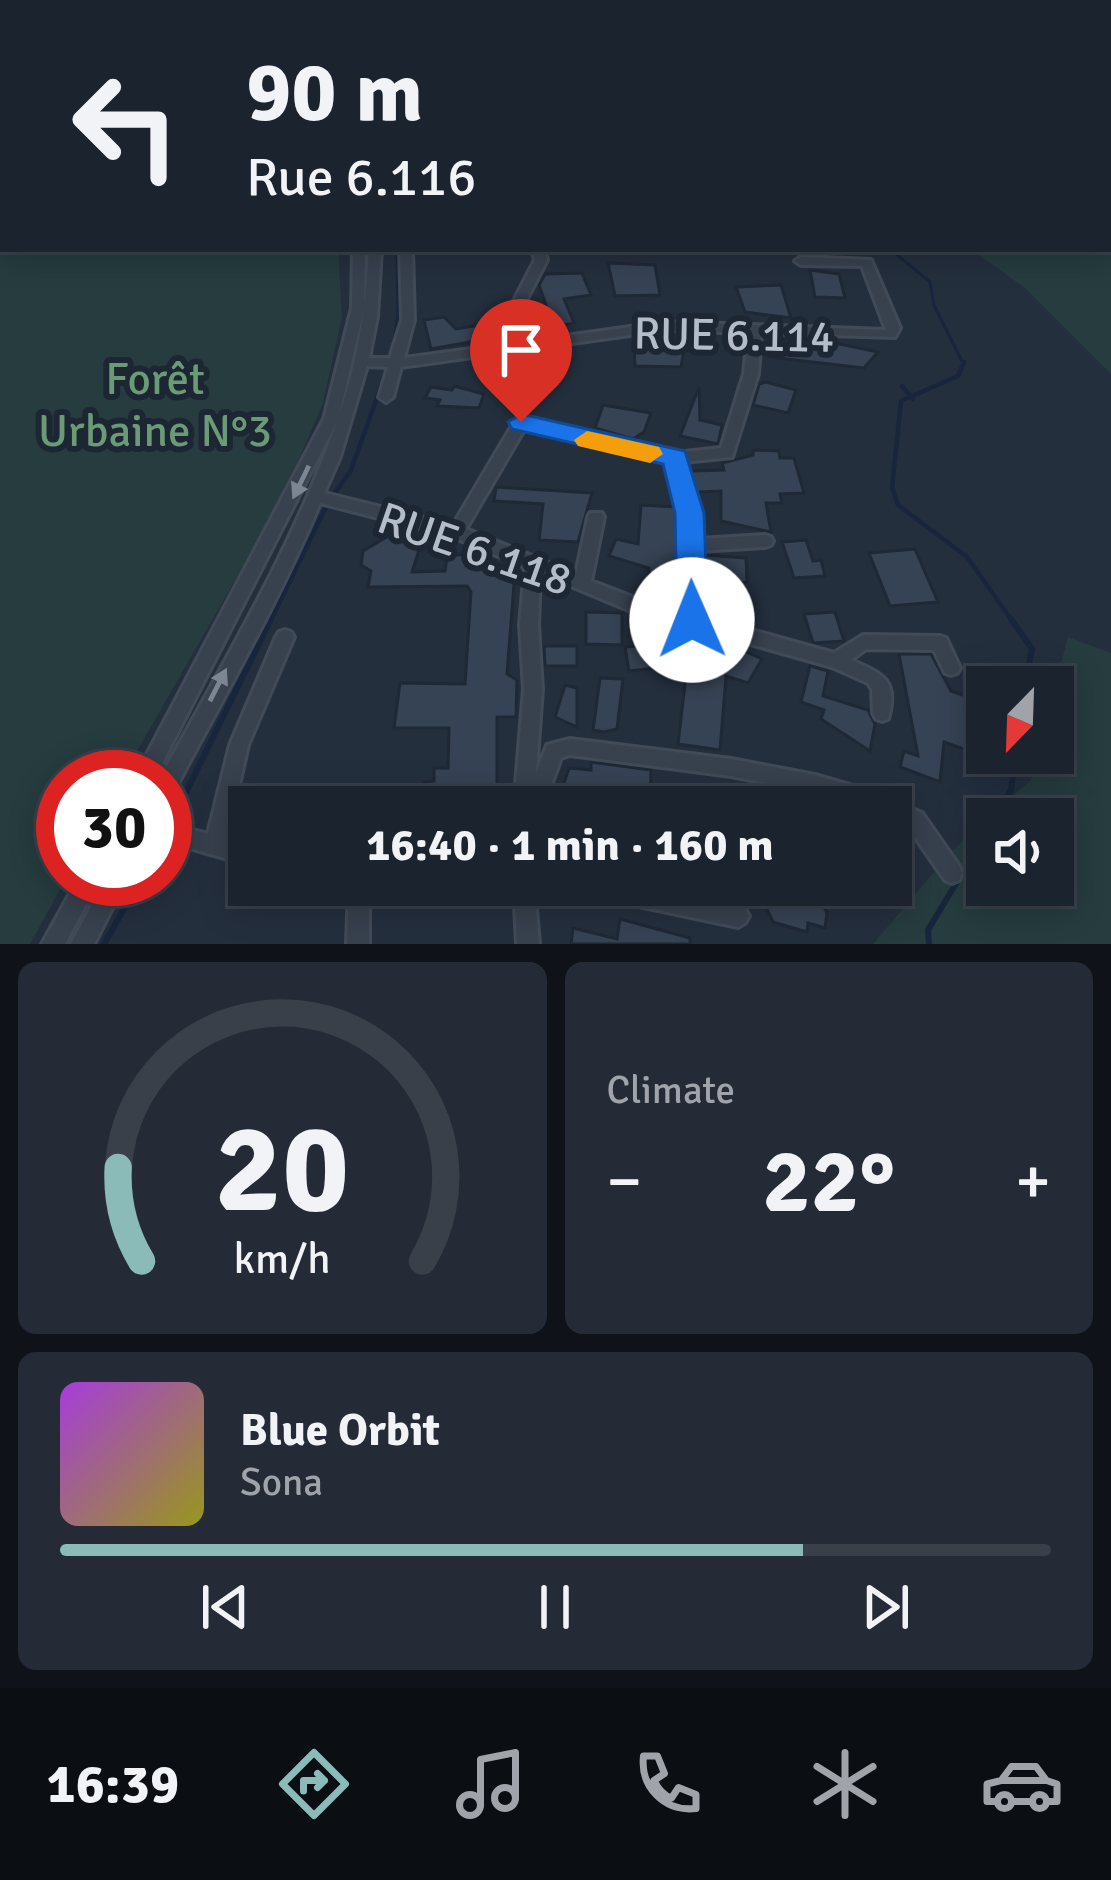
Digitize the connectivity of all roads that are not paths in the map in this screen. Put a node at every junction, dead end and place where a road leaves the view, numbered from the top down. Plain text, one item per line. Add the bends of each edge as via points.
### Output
1 (359, 252) edge
2 (375, 252) edge
3 (406, 252) edge
4 (539, 252) edge
5 (860, 252) edge
6 (800, 261) dead end
7 (867, 263) junction
8 (755, 332) junction
9 (517, 345) junction
10 (366, 362) junction
11 (400, 363) junction
12 (386, 397) dead end
13 (675, 458) junction
14 (315, 496) junction
15 (596, 517) dead end
16 (457, 532) junction
17 (765, 541) dead end
18 (691, 546) junction
19 (533, 562) junction
20 (582, 585) junction
21 (692, 620) junction
22 (285, 637) dead end
23 (836, 661) junction
24 (951, 668) dead end
25 (882, 713) dead end
26 (159, 750) edge
27 (185, 750) edge
28 (526, 786) edge
29 (541, 786) edge
30 (815, 786) edge
31 (912, 819) edge
32 (192, 840) edge
33 (215, 846) junction
34 (228, 849) edge
35 (952, 873) dead end
36 (74, 906) edge
37 (102, 906) edge
38 (359, 906) edge
39 (525, 906) edge
40 (689, 906) edge
41 (738, 916) dead end
42 (53, 944) edge
43 (82, 944) edge
44 (358, 944) edge
45 (528, 944) edge

1 -> 26 street via 358,308 331,419
2 - 10 street
3 - 11 street
4 - 9 street via 513,314
5 - 7 street
6 - 7 street, RUE 6.114
7 - 8 street, RUE 6.114 via 890,334
8 - 9 street, RUE 6.114 via 666,326
8 - 13 street via 752,374 727,453
9 - 11 street, RUE 6.114
10 - 11 street, RUE 6.114
10 - 14 street
11 - 12 street
13 - 16 street via 517,424
13 - 18 street
14 - 16 street, RUE 6.118
27 -> 14 street
15 - 20 street
16 - 19 street, RUE 6.118
17 - 18 street
18 - 21 street
19 - 20 street, RUE 6.118
19 - 28 street
20 - 21 street, RUE 6.118
21 - 23 street, RUE 6.118
22 - 33 street via 239,746
23 - 24 street via 862,642 940,643
23 - 25 street, RUE 6.118 via 874,678
29 - 30 street via 554,751 569,747
31 - 35 street
32 - 33 street
33 - 34 street
36 - 42 street
37 - 43 street
38 - 44 street
39 - 45 street
40 - 41 street

